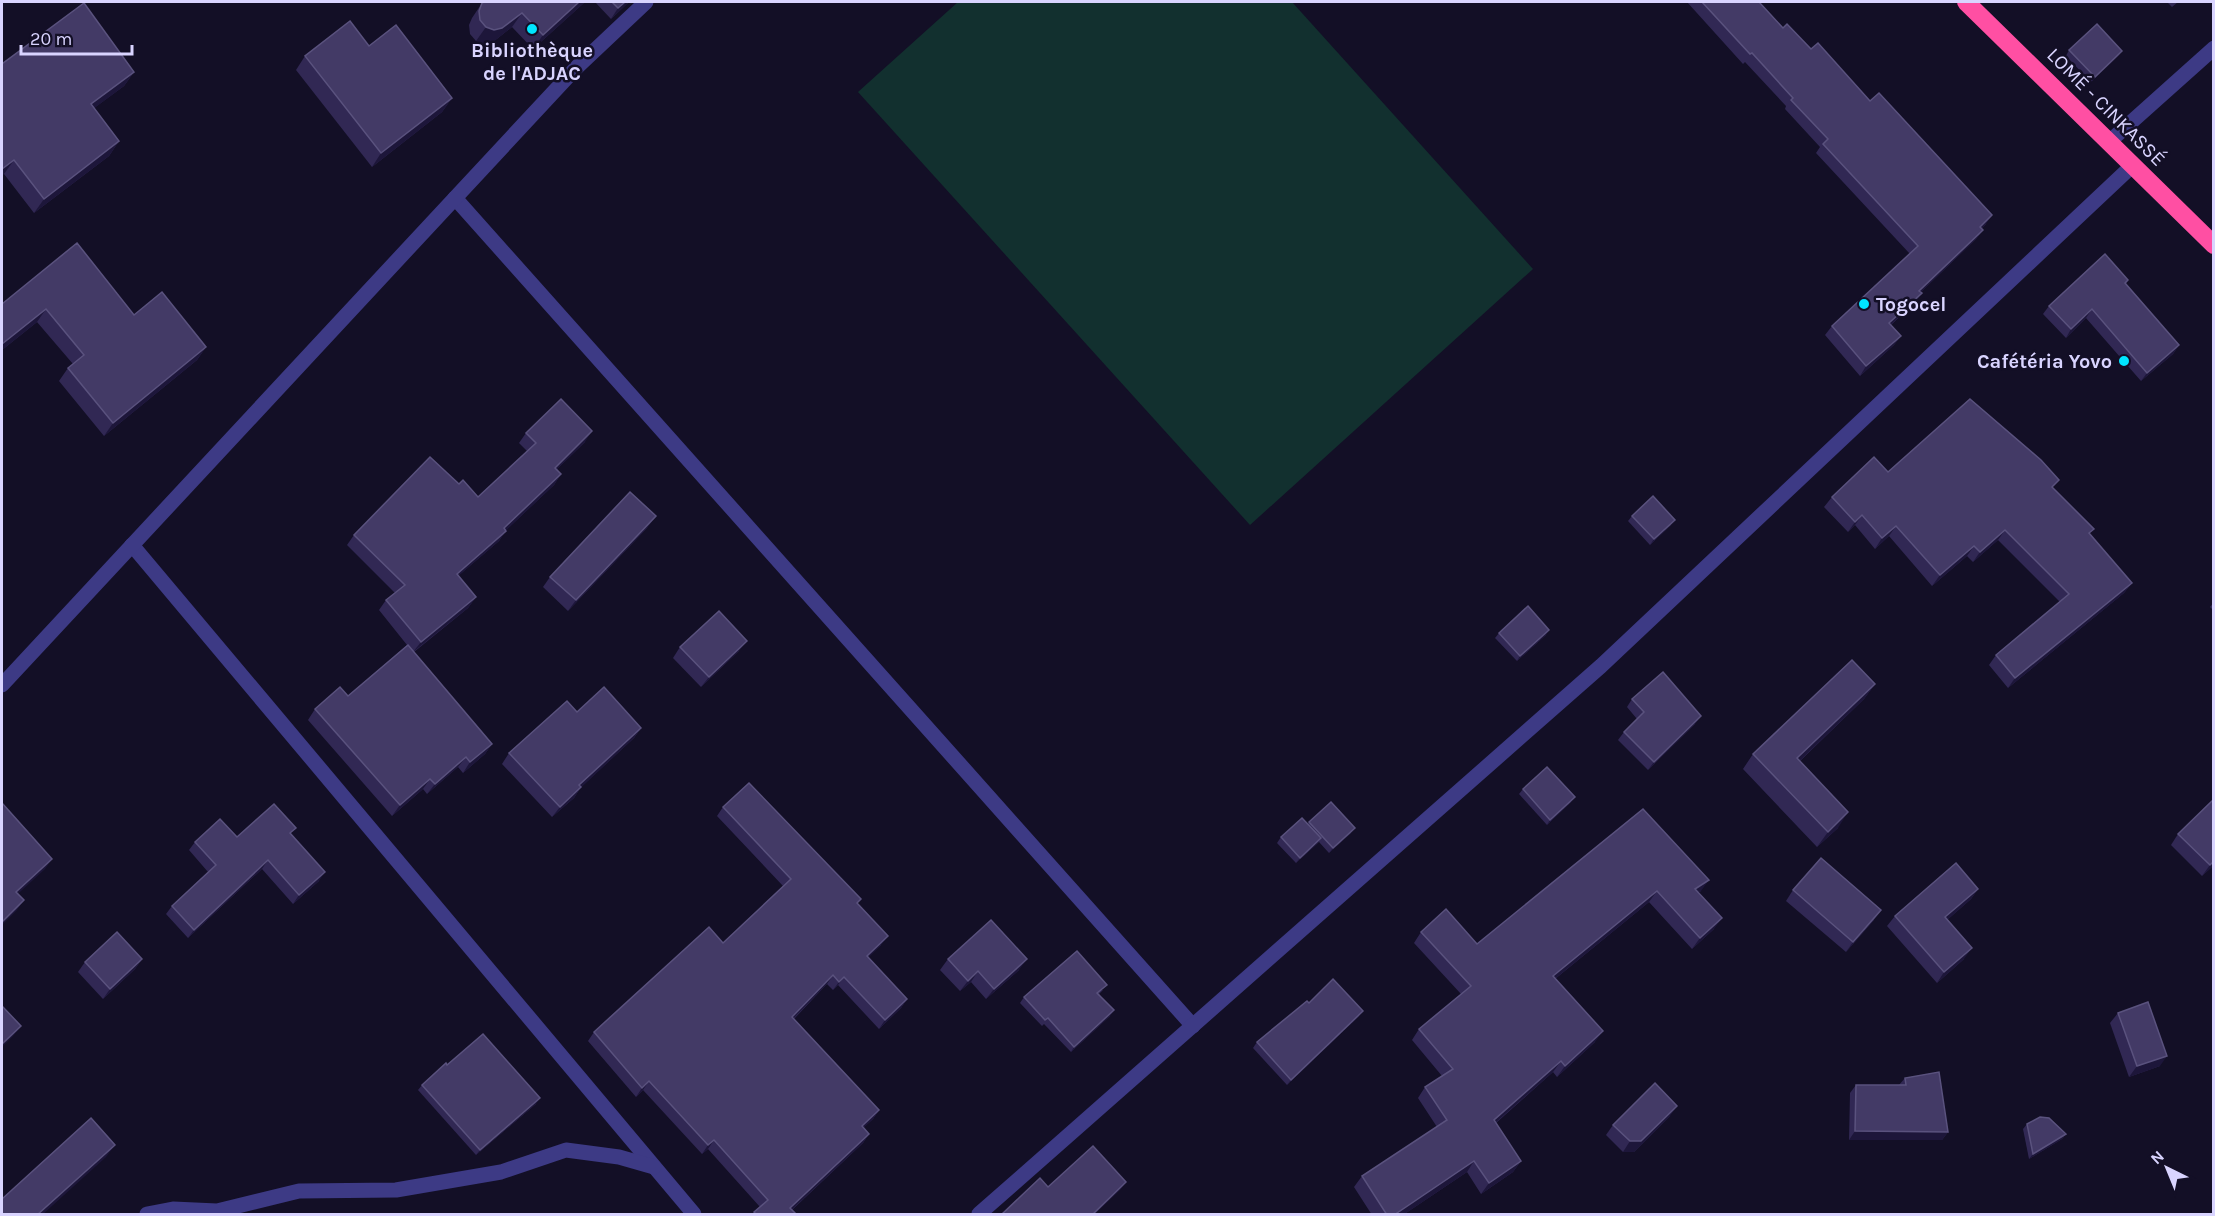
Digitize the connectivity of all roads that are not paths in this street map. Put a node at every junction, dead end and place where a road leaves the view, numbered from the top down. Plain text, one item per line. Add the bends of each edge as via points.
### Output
1 (646, 2) edge
2 (1966, 2) edge
3 (2214, 48) edge
4 (2109, 142) junction
5 (2133, 165) junction
6 (455, 198) junction
7 (2214, 245) edge
8 (132, 545) junction
9 (2, 686) edge
10 (1193, 1026) junction
11 (654, 1167) junction
12 (147, 1215) edge
13 (694, 1215) edge
14 (979, 1215) edge

1 - 6 street via 576,68
2 - 4 highway, LOMÉ - CINKASSÉ
3 - 4 street
4 - 5 highway, LOMÉ - CINKASSÉ
5 - 7 highway, LOMÉ - CINKASSÉ
5 - 10 street via 1601,666
6 - 8 street
6 - 10 street
8 - 9 street
8 - 11 street
10 - 14 street
11 - 12 street via 619,1157 566,1150 501,1172 396,1190 299,1191 217,1211 173,1209
11 - 13 street

